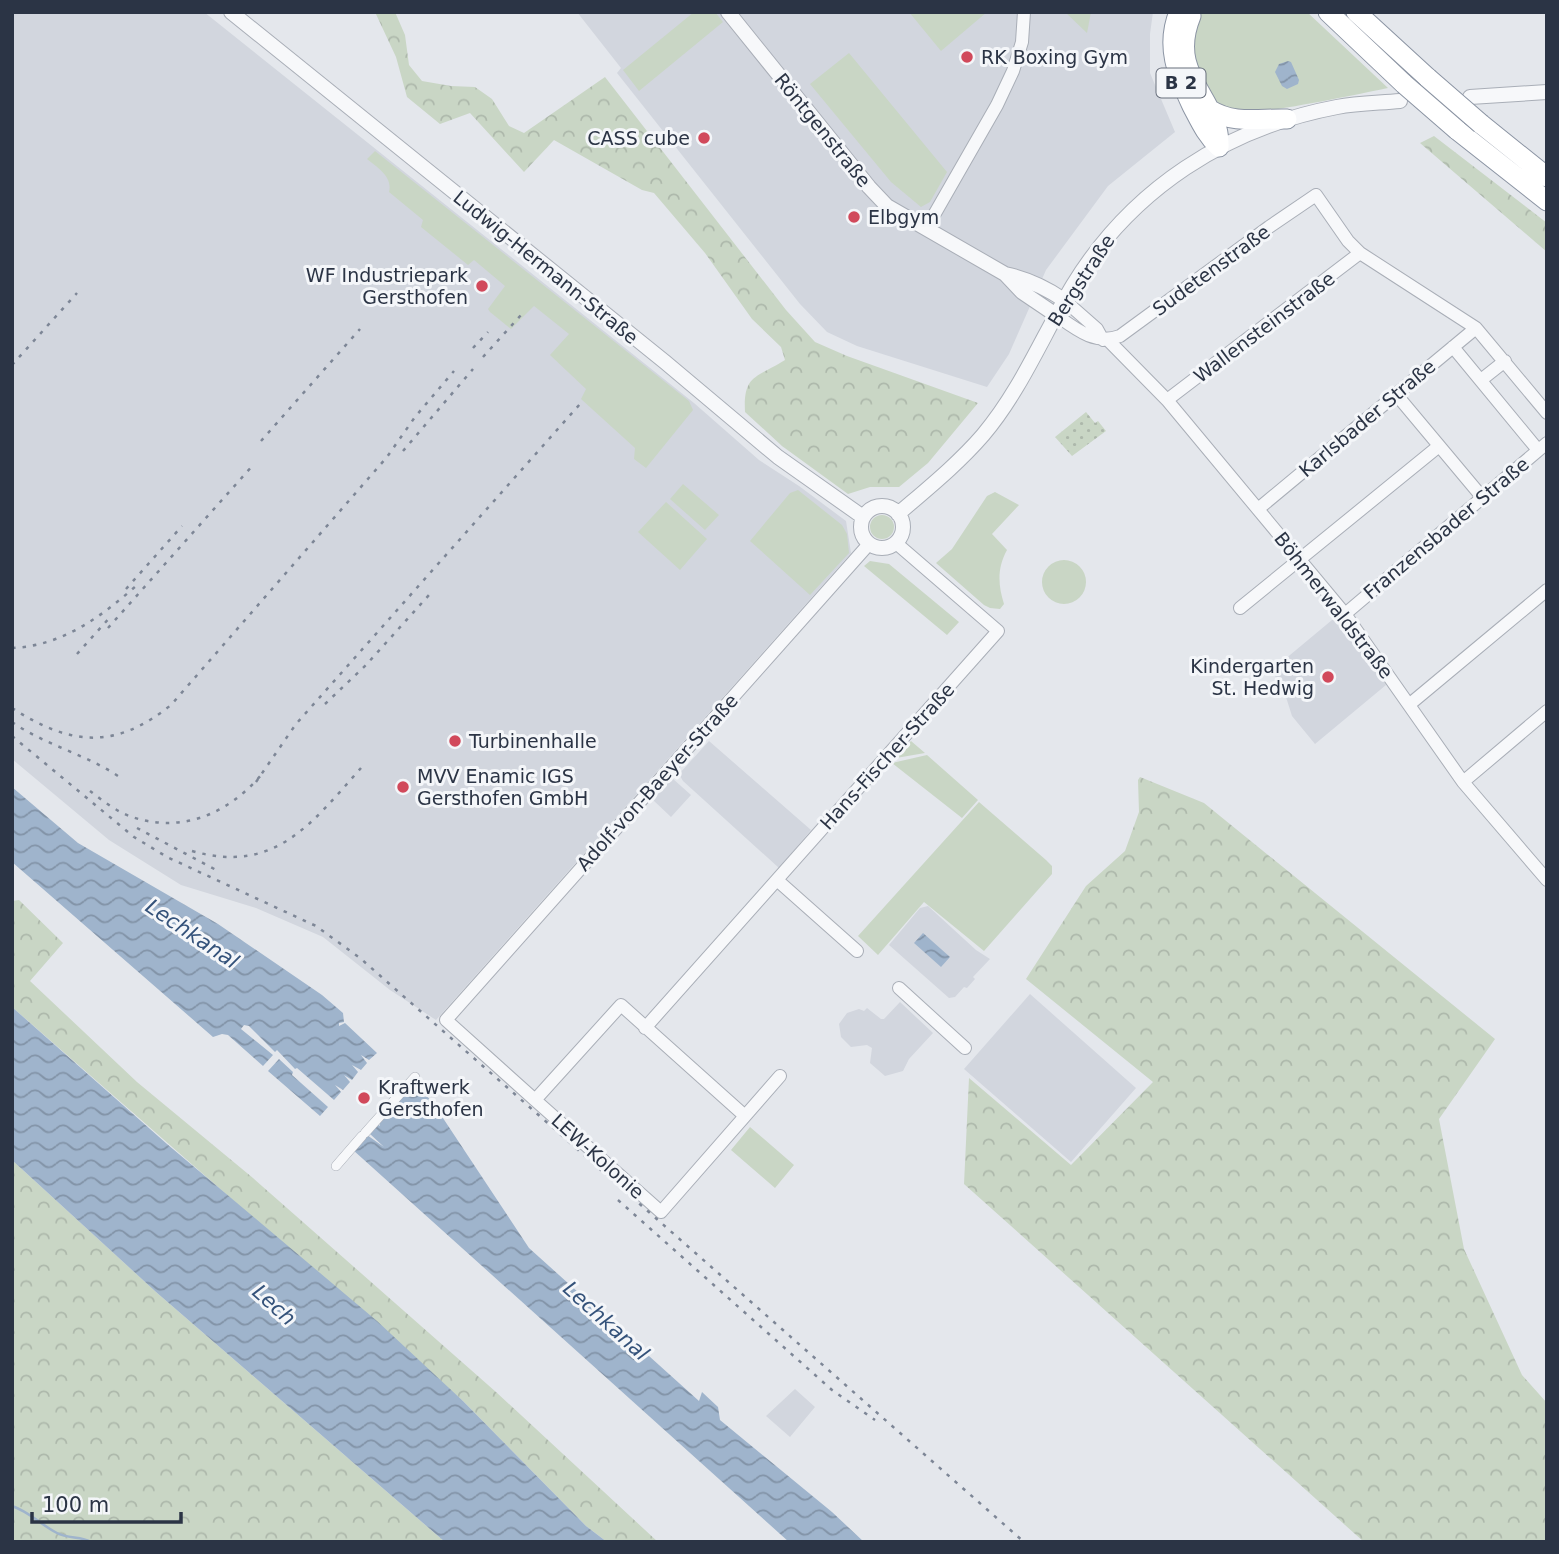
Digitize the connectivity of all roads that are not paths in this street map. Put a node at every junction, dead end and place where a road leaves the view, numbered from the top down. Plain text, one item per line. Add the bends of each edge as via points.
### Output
1 (232, 12) edge
2 (729, 12) edge
3 (1024, 12) edge
4 (1179, 12) edge
5 (1192, 12) edge
6 (1328, 12) edge
7 (1356, 12) edge
8 (1402, 92) junction
9 (1547, 92) edge
10 (1470, 97) dead end
11 (1209, 109) junction
12 (1287, 119) junction
13 (1219, 146) junction
14 (1547, 177) edge
15 (1547, 201) edge
16 (926, 229) junction
17 (1360, 253) junction
18 (1005, 274) junction
19 (1064, 300) junction
20 (1056, 316) junction
21 (1476, 328) junction
22 (1106, 340) junction
23 (1453, 347) junction
24 (1505, 361) junction
25 (1481, 380) junction
26 (1395, 393) junction
27 (1167, 400) junction
28 (1547, 412) edge
29 (1439, 446) junction
30 (1543, 446) edge
31 (1482, 498) junction
32 (1258, 509) junction
33 (898, 514) junction
34 (863, 517) junction
35 (896, 543) junction
36 (869, 544) junction
37 (1301, 561) junction
38 (1547, 590) edge
39 (1240, 608) dead end
40 (1345, 614) junction
41 (1410, 704) junction
42 (1547, 711) edge
43 (1463, 782) junction
44 (777, 880) junction
45 (1547, 880) edge
46 (857, 951) dead end
47 (899, 988) dead end
48 (446, 1020) joint
49 (645, 1028) junction
50 (965, 1048) dead end
51 (780, 1076) dead end
52 (415, 1077) dead end
53 (535, 1100) junction
54 (745, 1116) junction
55 (336, 1166) dead end

1 - 34 street, Ludwig-Hermann-Straße via 778,457
2 - 16 street, Röntgenstraße via 869,187 887,206
3 - 16 street via 1022,42 1013,71
4 - 13 highway, B 2 via 1171,41 1173,60 1205,131
5 - 11 highway, B 2 via 1185,56
6 - 8 highway
7 - 14 highway, bridge
8 - 12 street, Bergstraße
8 - 15 highway, bridge
9 - 10 street
11 - 12 highway, B 2 via 1240,121
11 - 13 highway, B 2 via 1217,125
12 - 13 street, Bergstraße
13 - 19 street, Bergstraße via 1134,207 1088,261
16 - 18 street, Röntgenstraße
17 - 21 street
17 - 22 street, Sudetenstraße via 1316,195 1120,336
17 - 27 street, Wallensteinstraße
18 - 19 street, Röntgenstraße via 1027,279
18 - 20 street, Röntgenstraße
19 - 20 street, Bergstraße
19 - 22 street
20 - 22 street via 1091,337
20 - 33 street, Bergstraße via 1021,380 983,435
21 - 23 street, Karlsbader Straße
21 - 24 street
22 - 27 street, Böhmerwaldstraße
23 - 25 street
23 - 26 street, Karlsbader Straße
24 - 25 street
24 - 28 street
25 - 30 street
26 - 29 street
26 - 32 street, Karlsbader Straße
27 - 32 street, Böhmerwaldstraße
29 - 31 street
29 - 37 street
30 - 31 street, Franzensbader Straße
31 - 40 street, Franzensbader Straße
32 - 37 street, Böhmerwaldstraße
33 - 34 street via 881,506
33 - 35 street via 903,528
34 - 36 street via 860,530
35 - 36 street via 886,548
35 - 44 street, Hans-Fischer-Straße via 998,631
36 - 48 street, Adolf-von-Baeyer-Straße
37 - 39 street
37 - 40 street, Böhmerwaldstraße
38 - 41 street
40 - 41 street, Böhmerwaldstraße
41 - 43 street, Böhmerwaldstraße
42 - 43 street
43 - 45 street, Böhmerwaldstraße
44 - 46 street
44 - 49 street, Hans-Fischer-Straße
47 - 50 street
48 - 53 street, LEW-Kolonie
49 - 53 street, LEW-Kolonie via 621,1005
49 - 54 street, LEW-Kolonie
51 - 54 street, LEW-Kolonie
52 - 55 street
53 - 54 street, LEW-Kolonie via 661,1212

